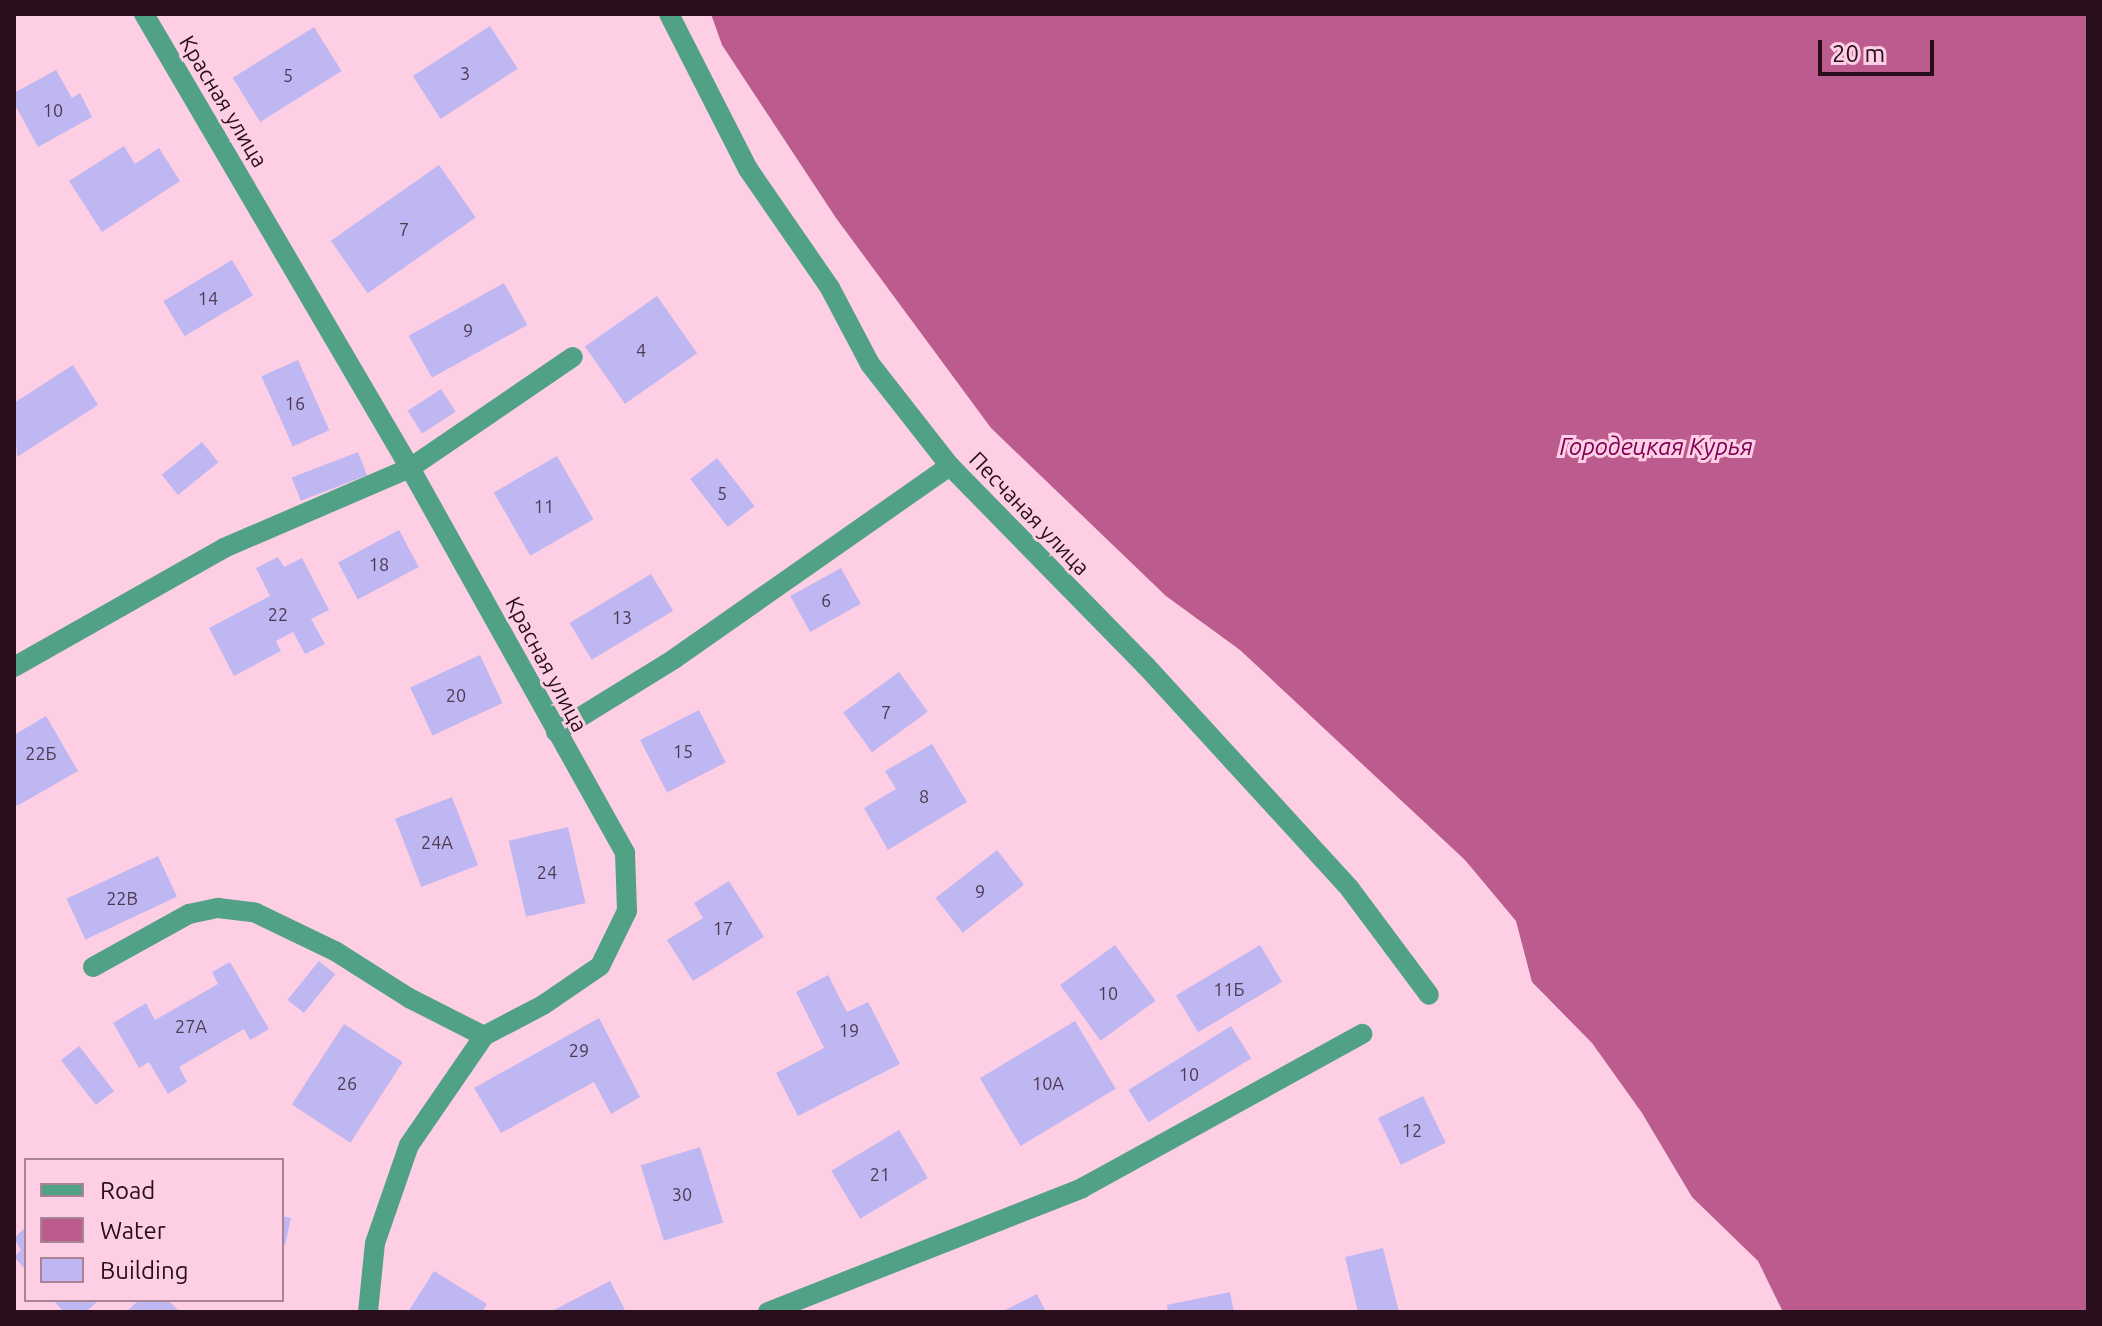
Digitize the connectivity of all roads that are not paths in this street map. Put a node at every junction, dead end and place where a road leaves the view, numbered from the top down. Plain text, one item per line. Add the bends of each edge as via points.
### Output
1 (144, 14) edge
2 (669, 14) edge
3 (573, 357) dead end
4 (950, 466) junction
5 (410, 468) junction
6 (14, 667) edge
7 (556, 732) junction
8 (93, 967) dead end
9 (1429, 995) dead end
10 (1362, 1034) dead end
11 (484, 1036) junction
12 (367, 1308) edge
13 (768, 1312) edge

1 - 5 street, Красная улица
2 - 4 street, Песчаная улица via 748,169 830,288 870,364
3 - 5 street
4 - 7 street via 674,659
4 - 9 street, Песчаная улица via 1146,666 1350,889
5 - 6 street via 224,548
5 - 7 street, Красная улица
7 - 11 street, Красная улица via 625,853 627,911 600,966
8 - 11 street via 189,914 218,908 256,913 335,951 409,998
10 - 13 street via 1082,1188
11 - 12 street, Красная улица via 409,1145 375,1243

